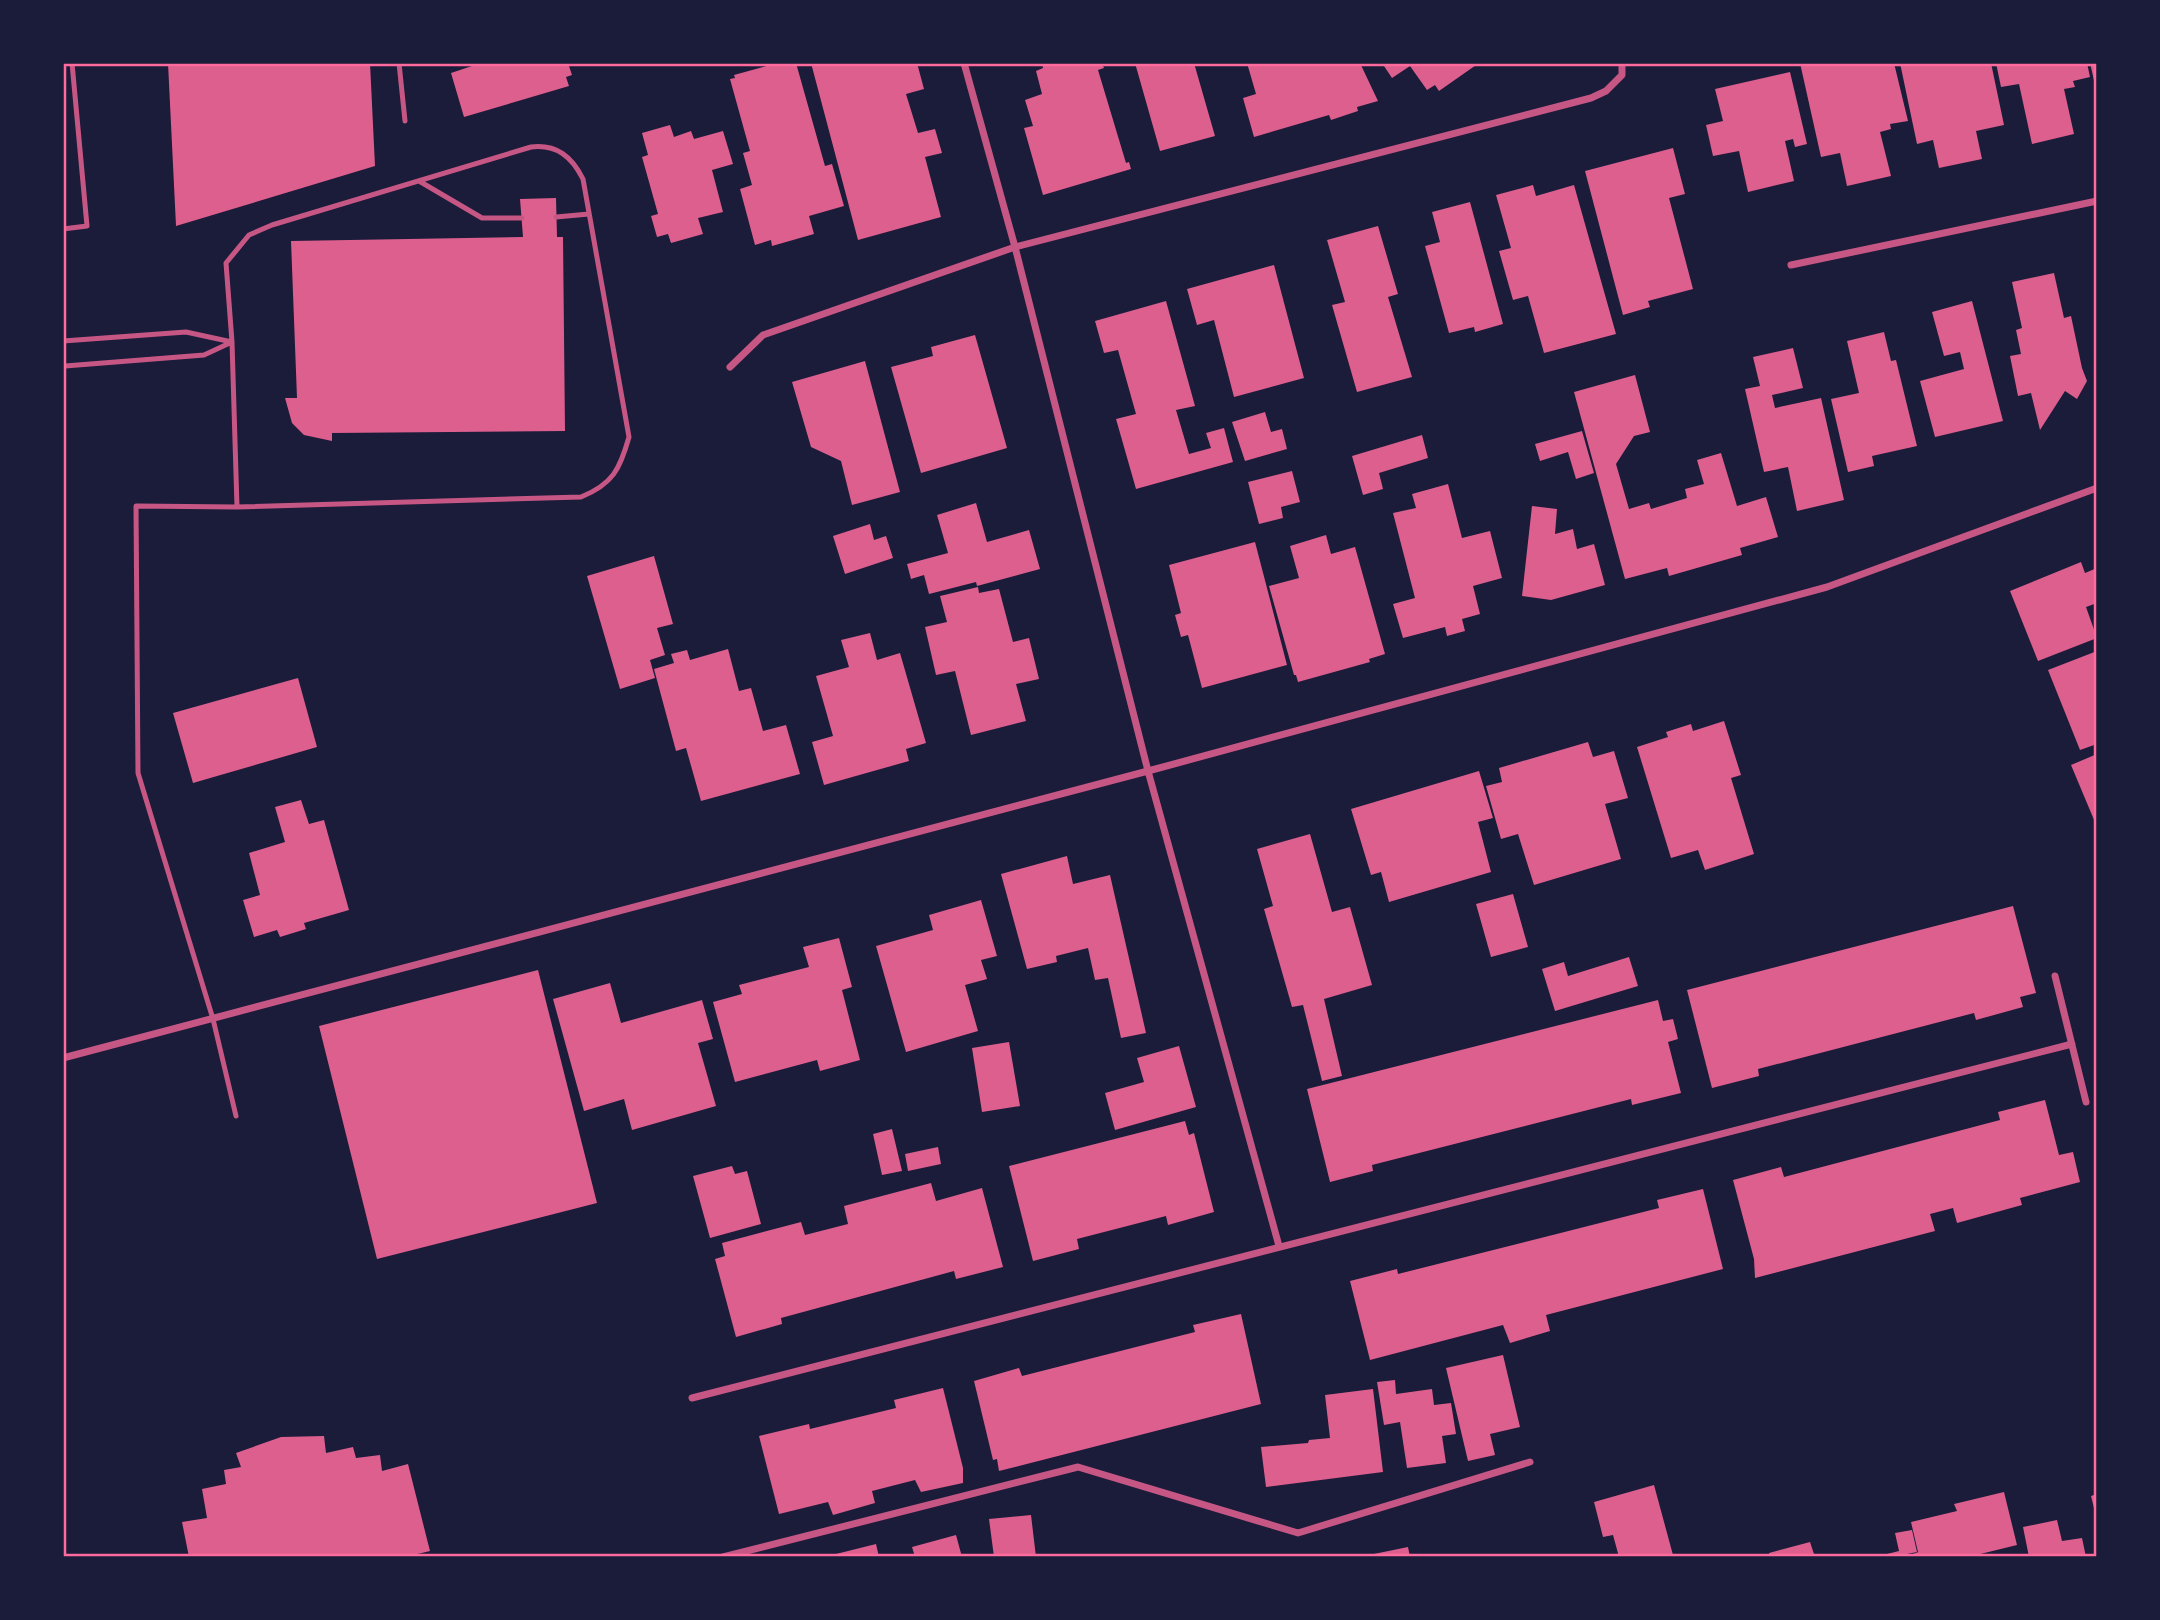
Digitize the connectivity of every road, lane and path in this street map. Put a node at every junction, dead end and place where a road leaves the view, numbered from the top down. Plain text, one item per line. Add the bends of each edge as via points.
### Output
1 (72, 63) edge
2 (399, 63) edge
3 (964, 63) edge
4 (1622, 63) edge
5 (405, 121) dead end
6 (418, 181) junction
7 (2096, 201) edge
8 (2097, 210) edge
9 (589, 214) junction
10 (556, 217) dead end
11 (522, 218) dead end
12 (63, 229) edge
13 (1016, 247) junction
14 (1791, 265) dead end
15 (63, 341) edge
16 (232, 342) junction
17 (730, 367) dead end
18 (63, 368) edge
19 (2097, 488) edge
20 (237, 508) junction
21 (1148, 771) junction
22 (2055, 976) dead end
23 (213, 1019) junction
24 (2072, 1044) junction
25 (63, 1058) edge
26 (2086, 1102) dead end
27 (236, 1116) dead end
28 (1279, 1246) junction
29 (692, 1398) dead end
30 (1530, 1462) dead end
31 (723, 1557) edge

1 - 12 lane via 87,226
2 - 5 lane
3 - 13 street
4 - 13 street via 1622,75 1591,99
6 - 9 lane via 543,145 560,150 576,164
6 - 11 lane via 482,218
6 - 16 lane via 249,235 226,263
7 - 8 street
7 - 14 street
9 - 10 lane
9 - 20 lane via 629,437 614,475 598,490 581,497
13 - 17 street via 763,335
13 - 21 street
15 - 16 lane via 186,332
16 - 18 lane via 204,355
16 - 20 lane
19 - 21 street via 1828,587
20 - 23 lane via 136,506 138,773
21 - 23 street
21 - 28 street
22 - 24 street
23 - 25 street
23 - 27 lane
24 - 26 street
24 - 28 street
28 - 29 street
30 - 31 street via 1298,1533 1078,1467

